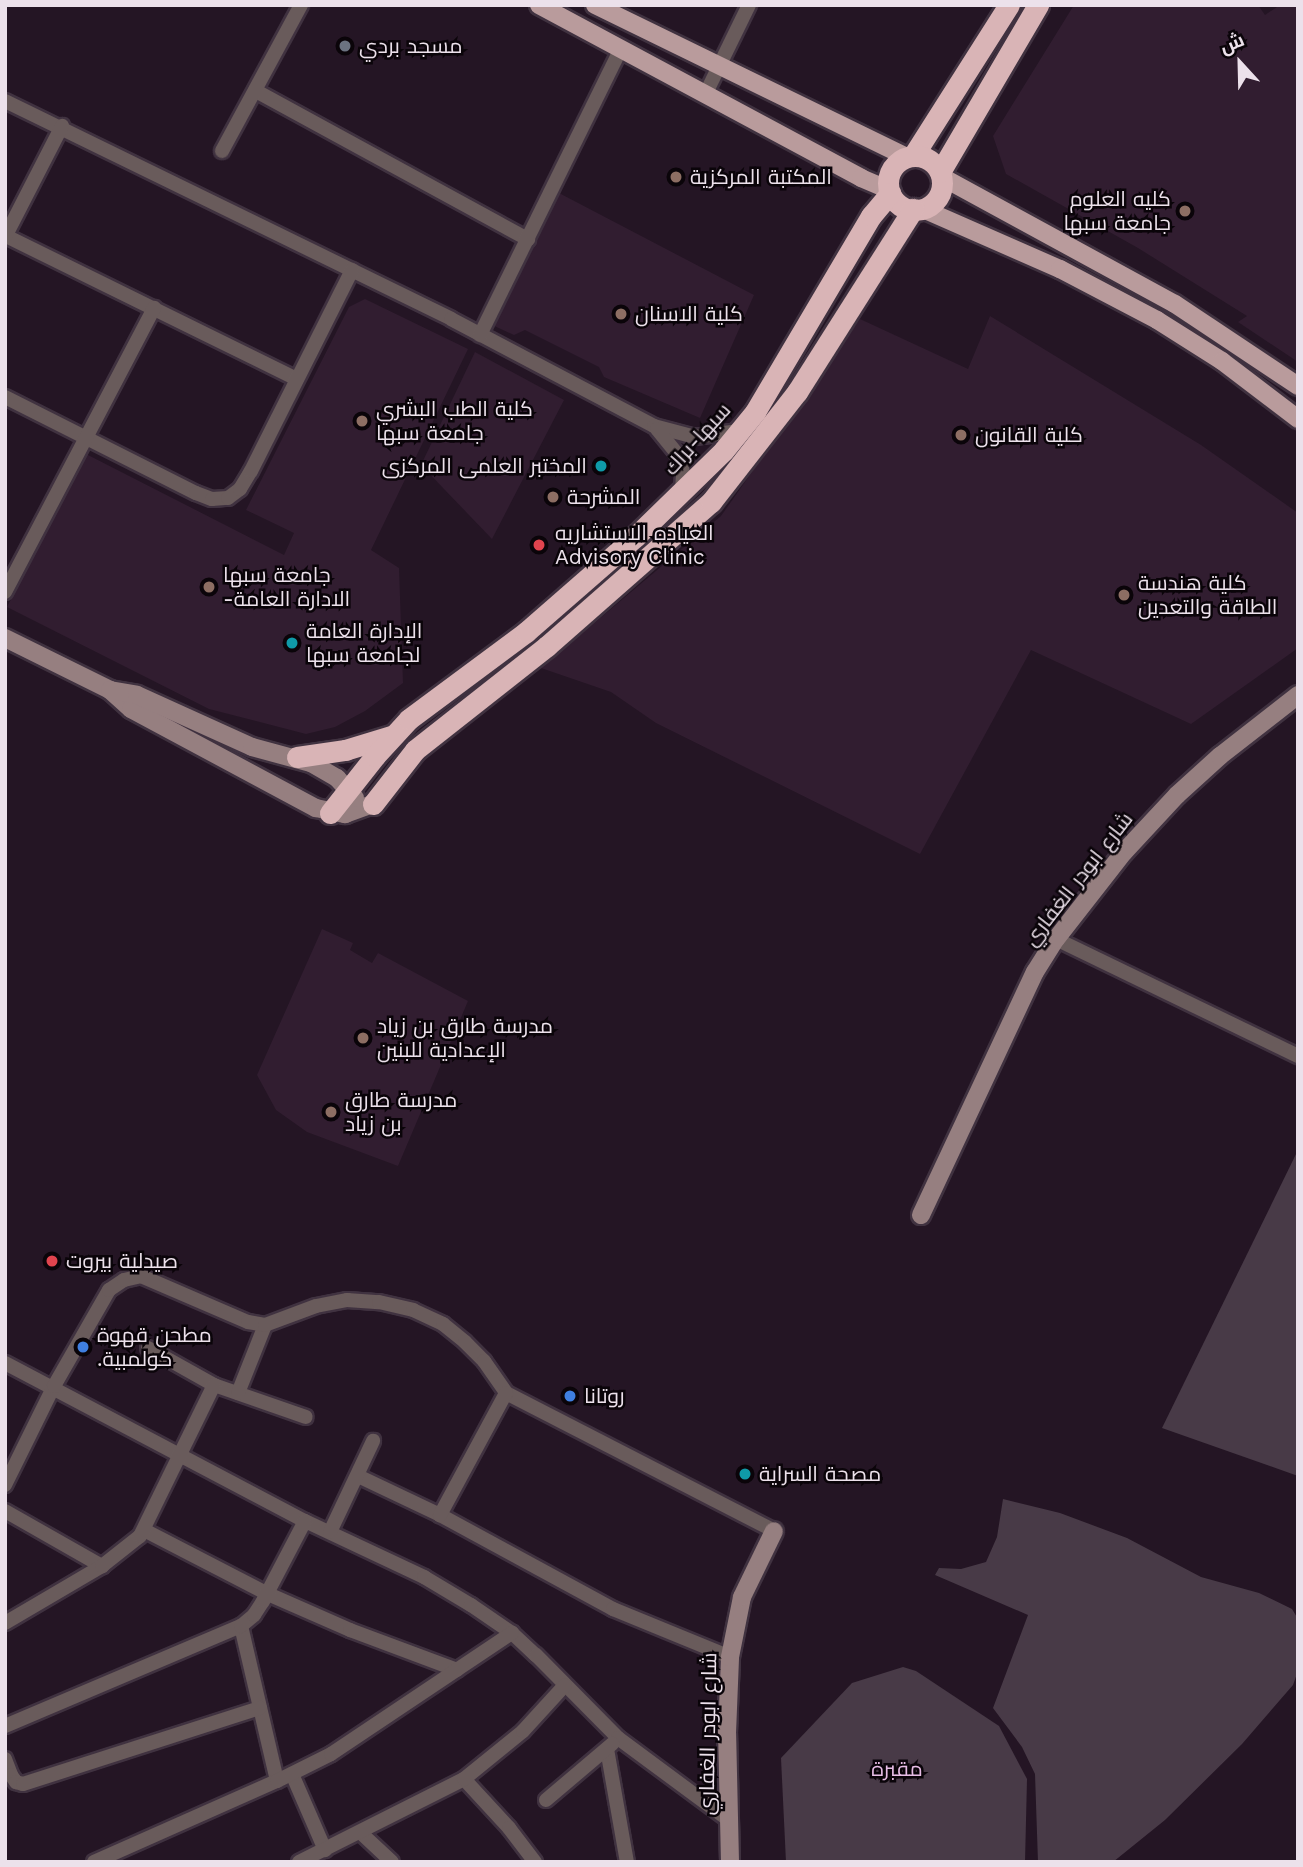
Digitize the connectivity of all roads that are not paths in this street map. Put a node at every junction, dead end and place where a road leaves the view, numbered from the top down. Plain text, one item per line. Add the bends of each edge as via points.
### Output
1 (301, 5) edge
2 (539, 5) edge
3 (595, 5) edge
4 (749, 5) edge
5 (1009, 5) edge
6 (1038, 5) edge
7 (621, 49) junction
8 (718, 66) junction
9 (256, 91) junction
10 (706, 93) junction
11 (5, 101) edge
12 (62, 126) junction
13 (222, 151) dead end
14 (910, 157) junction
15 (941, 174) junction
16 (890, 191) junction
17 (918, 209) junction
18 (6, 237) edge
19 (527, 239) junction
20 (352, 270) junction
21 (154, 309) junction
22 (480, 335) junction
23 (297, 379) junction
24 (1298, 386) edge
25 (5, 397) edge
26 (1298, 419) edge
27 (653, 426) junction
28 (738, 431) junction
29 (85, 439) junction
30 (682, 492) junction
31 (5, 592) edge
32 (5, 638) edge
33 (110, 690) junction
34 (1298, 695) edge
35 (393, 736) junction
36 (297, 757) junction
37 (349, 788) junction
38 (366, 807) junction
39 (330, 813) junction
40 (1056, 939) junction
41 (1298, 1056) edge
42 (921, 1215) dead end
43 (265, 1325) junction
44 (148, 1348) dead end
45 (5, 1363) edge
46 (214, 1385) junction
47 (54, 1386) junction
48 (238, 1393) junction
49 (506, 1393) junction
50 (306, 1417) dead end
51 (373, 1441) dead end
52 (181, 1457) junction
53 (358, 1476) junction
54 (5, 1485) edge
55 (5, 1511) edge
56 (440, 1515) junction
57 (305, 1521) junction
58 (144, 1530) junction
59 (774, 1531) joint
60 (330, 1532) junction
61 (102, 1566) junction
62 (268, 1594) junction
63 (5, 1623) edge
64 (241, 1626) junction
65 (512, 1633) junction
66 (730, 1657) junction
67 (457, 1670) junction
68 (565, 1685) junction
69 (260, 1708) junction
70 (5, 1726) edge
71 (612, 1743) junction
72 (5, 1759) edge
73 (292, 1774) junction
74 (464, 1779) junction
75 (277, 1782) junction
76 (546, 1800) dead end
77 (729, 1820) junction
78 (361, 1833) junction
79 (325, 1850) junction
80 (94, 1862) edge
81 (299, 1862) edge
82 (392, 1862) edge
83 (535, 1862) edge
84 (627, 1862) edge
85 (730, 1862) edge

1 - 9 street
2 - 7 main road
3 - 8 main road
4 - 8 street
5 - 14 highway
6 - 15 highway
7 - 10 main road
7 - 19 street
8 - 10 street
8 - 14 main road
9 - 13 street
9 - 19 street
10 - 16 main road
11 - 12 street
12 - 18 street
12 - 20 street
14 - 15 highway via 926,158
14 - 16 highway via 890,174
15 - 17 highway via 940,193
15 - 24 main road via 1175,304
16 - 17 highway via 899,204
16 - 28 highway, سبها-براك via 755,412
17 - 26 main road via 1060,269 1157,320 1222,360
17 - 38 highway via 797,392 711,502 548,646 415,750
18 - 21 street
19 - 22 street
20 - 22 street
20 - 23 street
21 - 23 street
21 - 29 street
22 - 27 street
23 - 29 street via 251,471 228,498 196,493
25 - 29 street
27 - 28 street via 695,437
27 - 30 street via 678,454
28 - 30 highway, سبها-براك
29 - 31 street
30 - 35 highway, سبها-براك via 526,632
32 - 33 street
33 - 36 street via 137,695 253,747
33 - 39 street via 131,709
34 - 40 street, شارع ابودر الغفاري via 1177,795 1124,852
35 - 36 highway
35 - 37 highway, سبها-براك
36 - 37 street
37 - 38 street
37 - 39 highway, سبها-براك
38 - 39 street
40 - 41 street
40 - 42 street, شارع ابودر الغفاري via 1035,972
43 - 47 street via 141,1276 124,1280 109,1290
43 - 48 street
43 - 49 street via 347,1300 413,1310 443,1324 466,1342
44 - 46 street
45 - 47 street
46 - 48 street
46 - 52 street
47 - 52 street
47 - 54 street
48 - 50 street
49 - 56 street
49 - 59 street
51 - 53 street
52 - 57 street
52 - 58 street
53 - 56 street
53 - 60 street
55 - 61 street
56 - 66 street via 613,1609
57 - 60 street
57 - 62 street
58 - 61 street
58 - 62 street
59 - 66 street, شارع ابودر الغفاري via 742,1597
60 - 65 street via 424,1577
61 - 63 street
62 - 64 street
62 - 67 street
64 - 69 street
64 - 70 street
65 - 67 street
65 - 68 street
66 - 77 street, شارع ابودر الغفاري
67 - 73 street via 331,1754
68 - 71 street
68 - 74 street via 523,1731
69 - 72 street via 23,1784 16,1782
69 - 75 street
71 - 76 street
71 - 77 street
71 - 84 street
73 - 75 street
73 - 79 street
74 - 78 street
74 - 83 street
75 - 80 street
77 - 85 street, شارع ابودر الغفاري
78 - 79 street
78 - 82 street
79 - 81 street

